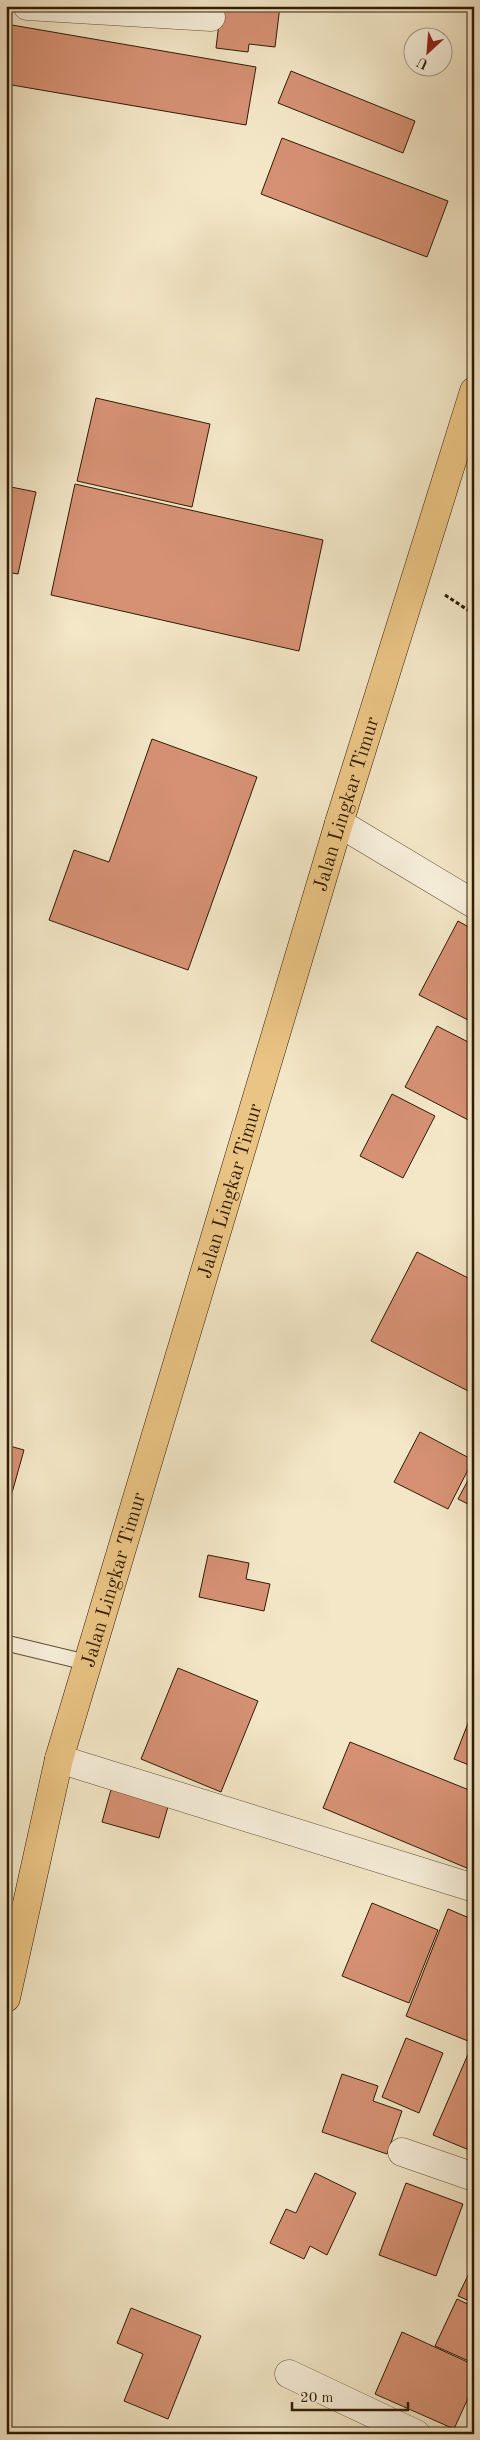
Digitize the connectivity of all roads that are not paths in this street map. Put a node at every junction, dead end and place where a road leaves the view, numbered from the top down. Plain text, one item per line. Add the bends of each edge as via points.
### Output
1 (27, 6) edge
2 (211, 17) dead end
3 (474, 391) edge
4 (338, 823) junction
5 (474, 904) edge
6 (6, 1643) edge
7 (89, 1663) junction
8 (59, 1759) junction
9 (474, 1888) edge
10 (6, 1998) edge
11 (402, 2152) dead end
12 (474, 2177) edge
13 (289, 2374) dead end
14 (416, 2434) edge

1 - 2 street
3 - 4 highway, Jalan Lingkar Timur
4 - 5 street
4 - 7 highway, Jalan Lingkar Timur
6 - 7 lane
7 - 8 highway, Jalan Lingkar Timur
8 - 9 street
8 - 10 highway, Jalan Lingkar Timur
11 - 12 street
13 - 14 street

